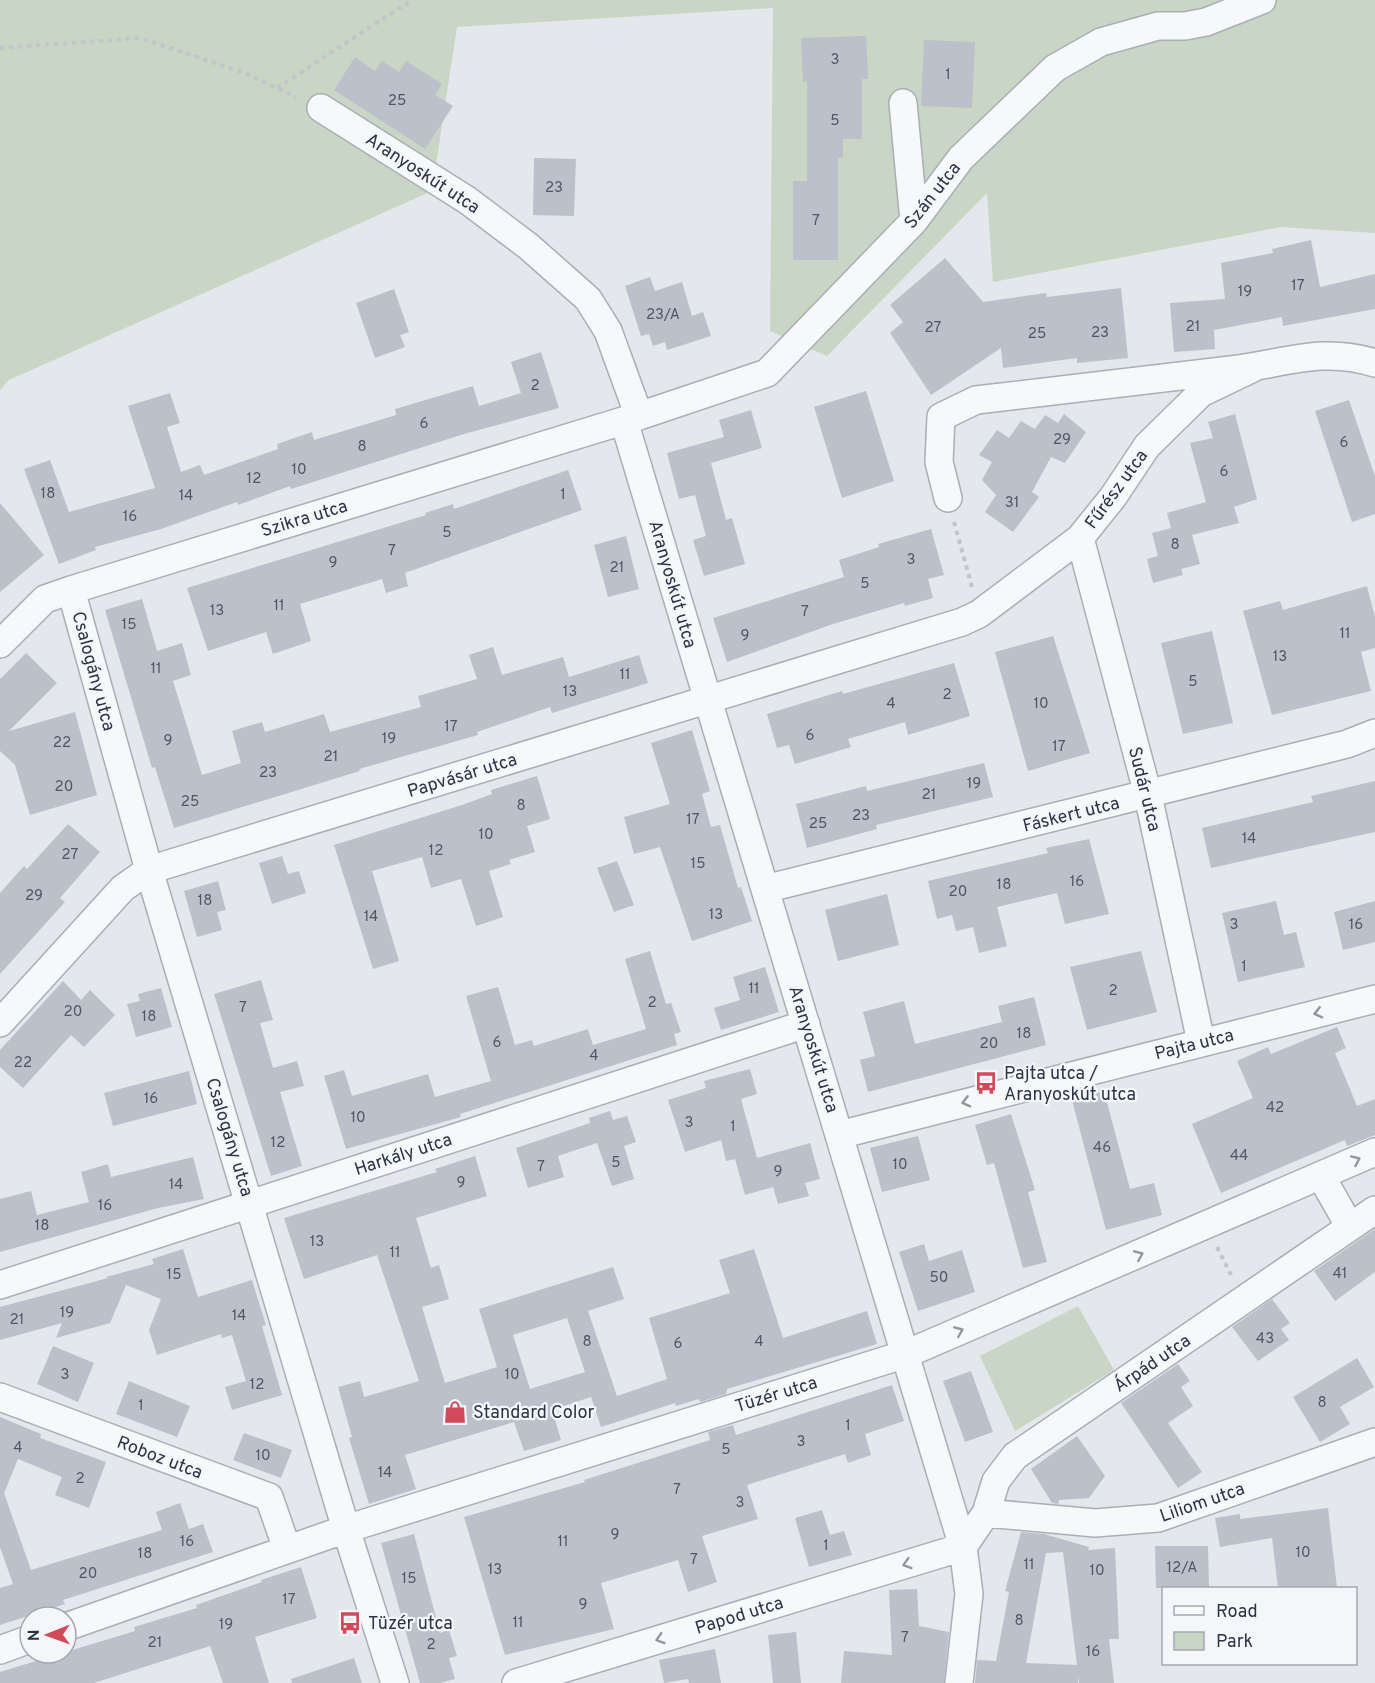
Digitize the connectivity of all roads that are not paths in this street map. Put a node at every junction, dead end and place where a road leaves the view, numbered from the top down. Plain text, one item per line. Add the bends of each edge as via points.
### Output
1 (1260, 0) edge
2 (903, 103) dead end
3 (321, 108) road end
4 (914, 221) junction
5 (1375, 363) edge
6 (1253, 368) junction
7 (632, 418) junction
8 (948, 498) road end
9 (1080, 538) junction
10 (71, 590) junction
11 (979, 614) joint
12 (0, 644) edge
13 (707, 702) junction
14 (1375, 733) edge
15 (1148, 795) junction
16 (149, 870) junction
17 (765, 889) junction
18 (1375, 999) edge
19 (0, 1023) edge
20 (806, 1024) junction
21 (1201, 1042) junction
22 (839, 1135) junction
23 (1375, 1152) edge
24 (1321, 1176) junction
25 (251, 1204) junction
26 (1375, 1210) edge
27 (1350, 1227) junction
28 (0, 1285) edge
29 (906, 1354) junction
30 (0, 1397) edge
31 (1375, 1442) edge
32 (986, 1513) junction
33 (346, 1529) junction
34 (963, 1546) junction
35 (287, 1549) junction
36 (78, 1623) edge
37 (18, 1643) edge
38 (0, 1650) edge
39 (395, 1683) edge
40 (516, 1683) edge
41 (958, 1683) edge

1 - 4 street, Szán utca via 1206,22 1158,26 1101,42 1055,68 961,158
2 - 4 street
3 - 7 street, Aranyoskút utca via 467,200 528,246 588,299 608,331
4 - 7 street, Szán utca via 767,373
5 - 6 street, Fűrész utca via 1353,356 1312,355
6 - 8 street, Fűrész utca via 976,400 941,417 939,462
6 - 9 street, Fűrész utca via 1201,393 1147,446
7 - 10 street, Szikra utca
7 - 13 street, Aranyoskút utca
9 - 11 street, Fűrész utca
9 - 15 street, Sudár utca
10 - 12 street, Szikra utca via 45,599
10 - 16 street, Csalogány utca
11 - 13 street, Papvásár utca
13 - 16 street, Papvásár utca
13 - 17 street, Aranyoskút utca
14 - 15 street, Fáskert utca via 1347,744
15 - 17 street, Fáskert utca
15 - 21 street, Sudár utca
16 - 19 street, Papvásár utca via 123,888
16 - 25 street, Csalogány utca
17 - 20 street, Aranyoskút utca
18 -> 21 street, Pajta utca
20 - 22 street, Aranyoskút utca
20 - 25 street, Harkály utca
21 -> 22 street, Pajta utca
22 - 29 street, Aranyoskút utca
24 -> 23 street
24 - 27 street
29 -> 24 street
25 - 28 street, Harkály utca
25 - 33 street, Csalogány utca
26 - 27 street, Árpád utca
27 - 32 street, Árpád utca via 1015,1456 996,1482
29 - 33 street, Tüzér utca
29 - 34 street, Aranyoskút utca
30 - 35 street, Roboz utca via 269,1497
31 - 32 street, Liliom utca via 1158,1518 1095,1523
32 - 34 street, Árpád utca
33 - 35 street, Tüzér utca
33 - 39 street, Csalogány utca
34 -> 40 street, Papod utca
34 - 41 street, Aranyoskút utca via 969,1594
35 - 36 street, Tüzér utca
37 - 38 street

